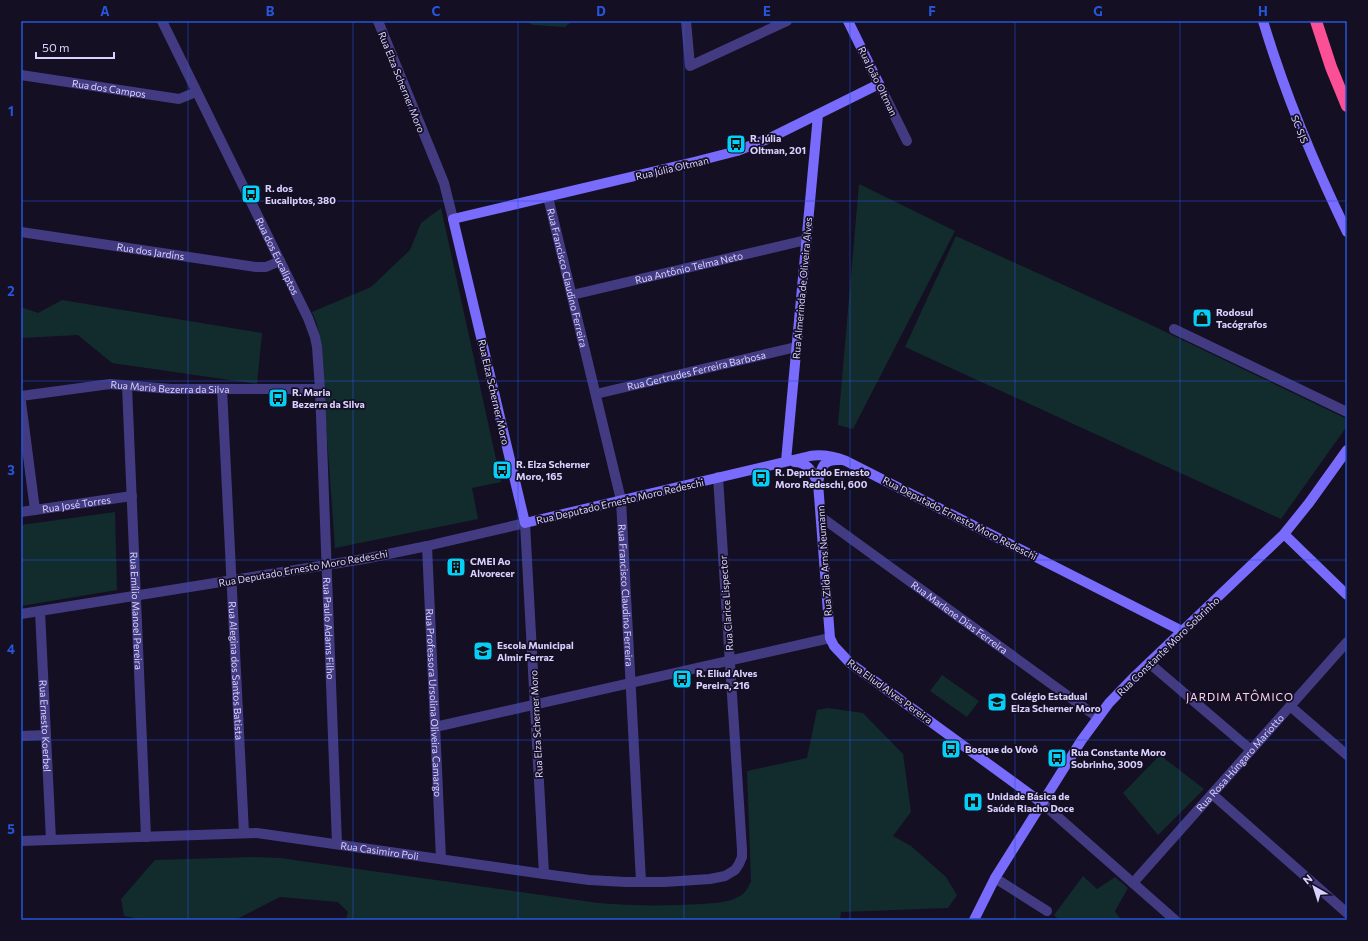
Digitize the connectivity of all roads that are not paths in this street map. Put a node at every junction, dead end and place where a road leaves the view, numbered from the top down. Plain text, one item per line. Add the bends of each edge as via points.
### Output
1 (162, 21) edge
2 (378, 21) edge
3 (686, 21) edge
4 (788, 21) edge
5 (848, 21) edge
6 (1262, 21) edge
7 (1316, 21) edge
8 (21, 75) edge
9 (879, 84) junction
10 (196, 92) junction
11 (1347, 106) edge
12 (818, 115) junction
13 (907, 141) dead end
14 (548, 197) junction
15 (453, 218) junction
16 (21, 232) edge
17 (1347, 232) edge
18 (806, 240) junction
19 (280, 262) junction
20 (572, 295) junction
21 (1174, 329) dead end
22 (796, 347) junction
23 (127, 386) junction
24 (222, 389) junction
25 (320, 389) junction
26 (596, 394) junction
27 (21, 396) edge
28 (21, 402) edge
29 (1347, 412) edge
30 (1347, 450) edge
31 (786, 461) junction
32 (846, 461) junction
33 (718, 477) junction
34 (818, 483) junction
35 (132, 496) junction
36 (622, 500) junction
37 (35, 510) junction
38 (21, 512) edge
39 (821, 517) junction
40 (525, 523) junction
41 (1284, 534) junction
42 (427, 546) junction
43 (327, 565) junction
44 (232, 580) junction
45 (1347, 595) edge
46 (136, 596) junction
47 (40, 611) junction
48 (21, 614) edge
49 (1182, 631) junction
50 (830, 638) junction
51 (1347, 642) edge
52 (730, 661) junction
53 (1149, 663) junction
54 (631, 683) junction
55 (535, 705) junction
56 (1290, 706) junction
57 (1097, 717) junction
58 (435, 727) junction
59 (46, 735) junction
60 (21, 736) edge
61 (1251, 750) junction
62 (1347, 755) edge
63 (1212, 794) junction
64 (1042, 803) junction
65 (244, 833) junction
66 (146, 837) junction
67 (51, 840) junction
68 (21, 841) edge
69 (337, 844) junction
70 (441, 859) junction
71 (735, 870) joint
72 (544, 874) junction
73 (995, 878) junction
74 (641, 882) junction
75 (1132, 883) junction
76 (1047, 911) dead end
77 (1347, 913) edge
78 (974, 920) edge
79 (1175, 920) edge

1 - 10 street, Rua dos Eucaliptos
2 - 15 street, Rua Elza Scherner Moro via 444,184
3 - 4 street via 690,66
5 - 9 street, Rua João Oltman
6 - 17 street, SC SJS via 1293,111
7 - 11 highway
8 - 10 street, Rua dos Campos via 179,100
9 - 12 street, Rua Júlia Oltman
9 - 13 street, Rua João Oltman
10 - 19 street, Rua dos Eucaliptos
12 - 14 street, Rua Júlia Oltman via 731,153
12 - 18 street, Rua Almerinda de Oliveira Alves
14 - 15 street, Rua Júlia Oltman
14 - 20 street, Rua Francisco Claudino Ferreira
15 - 40 street, Rua Elza Scherner Moro
16 - 19 street, Rua dos Jardins via 256,267 266,267
18 - 20 street, Rua Antônio Telma Neto
18 - 22 street, Rua Almerinda de Oliveira Alves
19 - 25 street, Rua dos Eucaliptos via 314,332
20 - 26 street, Rua Francisco Claudino Ferreira
21 - 29 street
22 - 26 street, Rua Gertrudes Ferreira Barbosa
22 - 31 street, Rua Almerinda de Oliveira Alves
23 - 24 street, Rua Maria Bezerra da Silva
23 - 27 street, Rua Maria Bezerra da Silva via 110,384
23 - 35 street, Rua Emílio Manoel Pereira
24 - 25 street, Rua Maria Bezerra da Silva
24 - 44 street, Rua Alegina dos Santos Batista
25 - 43 street, Rua Paulo Adams Filho
26 - 36 street, Rua Francisco Claudino Ferreira
28 - 37 street
30 - 41 street, Rua Constante Moro Sobrinho
31 - 32 street, Rua Deputado Ernesto Moro Redeschi via 821,454
31 - 33 street, Rua Deputado Ernesto Moro Redeschi
31 - 34 street, Rua Zilda Arns Neumann via 805,464
32 - 34 street, Rua Zilda Arns Neumann via 835,460 823,464
32 - 49 street, Rua Deputado Ernesto Moro Redeschi
33 - 36 street, Rua Deputado Ernesto Moro Redeschi
33 - 52 street, Rua Clarice Lispector
34 - 39 street, Rua Zilda Arns Neumann
35 - 37 street, Rua José Torres
35 - 46 street, Rua Emílio Manoel Pereira
36 - 40 street, Rua Deputado Ernesto Moro Redeschi
36 - 54 street, Rua Francisco Claudino Ferreira
37 - 38 street, Rua José Torres
39 - 50 street, Rua Zilda Arns Neumann
39 - 57 street, Rua Marlene Dias Ferreira
40 - 42 street, Rua Deputado Ernesto Moro Redeschi
40 - 55 street, Rua Elza Scherner Moro
41 - 45 street
41 - 49 street, Rua Constante Moro Sobrinho
42 - 43 street, Rua Deputado Ernesto Moro Redeschi
42 - 58 street, Rua Professora Ursolina Oliveira Camargo
43 - 44 street, Rua Deputado Ernesto Moro Redeschi
43 - 69 street, Rua Paulo Adams Filho
44 - 46 street, Rua Deputado Ernesto Moro Redeschi
44 - 65 street, Rua Alegina dos Santos Batista
46 - 47 street, Rua Deputado Ernesto Moro Redeschi
46 - 66 street, Rua Emílio Manoel Pereira
47 - 48 street, Rua Deputado Ernesto Moro Redeschi
47 - 59 street, Rua Ernesto Koerbel
49 - 53 street, Rua Constante Moro Sobrinho
50 - 52 street
50 - 64 street, Rua Eliud Alves Pereira via 850,663
51 - 56 street, Rua Rosa Húngaro Mariotto
52 - 54 street
52 - 71 street, Rua Clarice Lispector via 742,850 742,857
53 - 57 street, Rua Constante Moro Sobrinho via 1120,690
53 - 61 street
54 - 55 street
54 - 74 street, Rua Francisco Claudino Ferreira
55 - 58 street
55 - 72 street, Rua Elza Scherner Moro
56 - 61 street, Rua Rosa Húngaro Mariotto
56 - 62 street
57 - 64 street, Rua Constante Moro Sobrinho
58 - 70 street, Rua Professora Ursolina Oliveira Camargo
59 - 60 street
59 - 67 street, Rua Ernesto Koerbel
61 - 63 street, Rua Rosa Húngaro Mariotto
63 - 75 street, Rua Rosa Húngaro Mariotto
63 - 77 street
64 - 73 street, Rua Constante Moro Sobrinho
64 - 75 street, Rua Eliud Alves Pereira
65 - 66 street, Rua Casimiro Poli
65 - 69 street, Rua Casimiro Poli via 271,834
66 - 67 street, Rua Casimiro Poli
67 - 68 street, Rua Casimiro Poli
69 - 70 street, Rua Casimiro Poli
70 - 72 street, Rua Casimiro Poli
71 - 74 street, Rua Casimiro Poli via 724,876 710,878
72 - 74 street, Rua Casimiro Poli
73 - 76 street
73 - 78 street, Rua Constante Moro Sobrinho
75 - 79 street, Rua Eliud Alves Pereira

